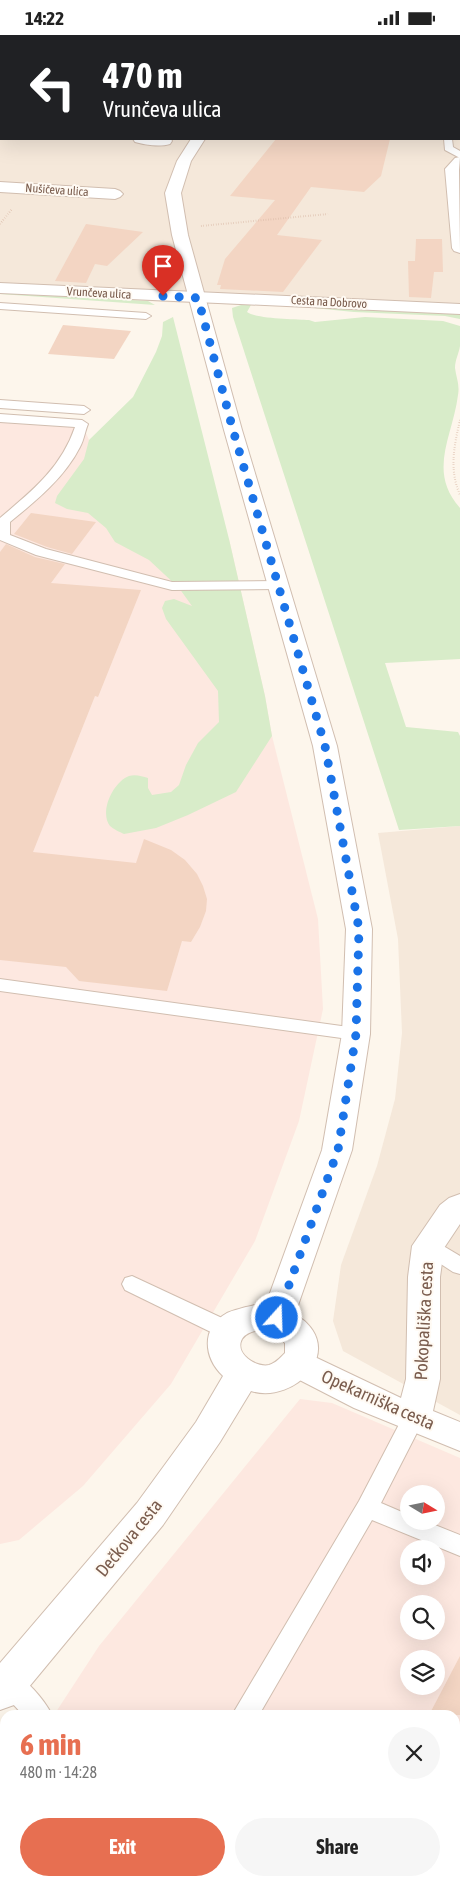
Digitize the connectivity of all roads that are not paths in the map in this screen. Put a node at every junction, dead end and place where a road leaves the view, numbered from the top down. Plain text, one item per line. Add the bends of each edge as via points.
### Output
1 (152, 140) edge
2 (197, 140) edge
3 (448, 140) edge
4 (164, 141) dead end
5 (460, 155) edge
6 (460, 161) edge
7 (0, 187) edge
8 (115, 194) dead end
9 (460, 248) edge
10 (0, 288) edge
11 (198, 298) junction
12 (0, 306) edge
13 (460, 308) edge
14 (146, 316) dead end
15 (0, 404) edge
16 (84, 410) dead end
17 (0, 418) edge
18 (278, 585) junction
19 (0, 985) edge
20 (356, 1034) junction
21 (460, 1206) edge
22 (428, 1246) junction
23 (460, 1266) edge
24 (132, 1284) dead end
25 (277, 1318) junction
26 (229, 1331) junction
27 (298, 1363) junction
28 (243, 1374) junction
29 (414, 1417) junction
30 (460, 1437) edge
31 (367, 1508) junction
32 (460, 1546) edge
33 (4, 1687) edge
34 (33, 1710) edge
35 (248, 1710) edge

1 - 4 street
2 - 11 street via 184,161 174,193 188,270
3 - 5 lane via 448,147
6 - 9 street via 452,169
7 - 8 street, Nušičeva ulica
10 - 11 street, Vrunčeva ulica
11 - 13 street, Cesta na Dobrovo
11 - 18 street
12 - 14 lane
15 - 16 lane
17 - 18 lane via 82,424 74,446 58,469 4,521 3,537 41,552 172,586
18 - 20 street via 325,746 359,929
19 - 20 lane
20 - 25 street via 338,1150
21 - 22 street, Pokopališka cesta via 451,1213
22 - 23 lane
22 - 29 street, Pokopališka cesta via 424,1277 423,1379
24 - 26 lane
25 - 26 street via 250,1317
25 - 27 street via 297,1331 302,1341
26 - 28 street via 224,1340 224,1350 234,1368
27 - 28 street via 290,1371 274,1377 255,1378
27 - 29 street, Opekarniška cesta via 366,1398
28 - 33 street, Dečkova cesta via 208,1432 150,1514
29 - 30 street, Opekarniška cesta
29 - 31 lane
31 - 32 lane
31 - 35 lane
33 - 34 lane

